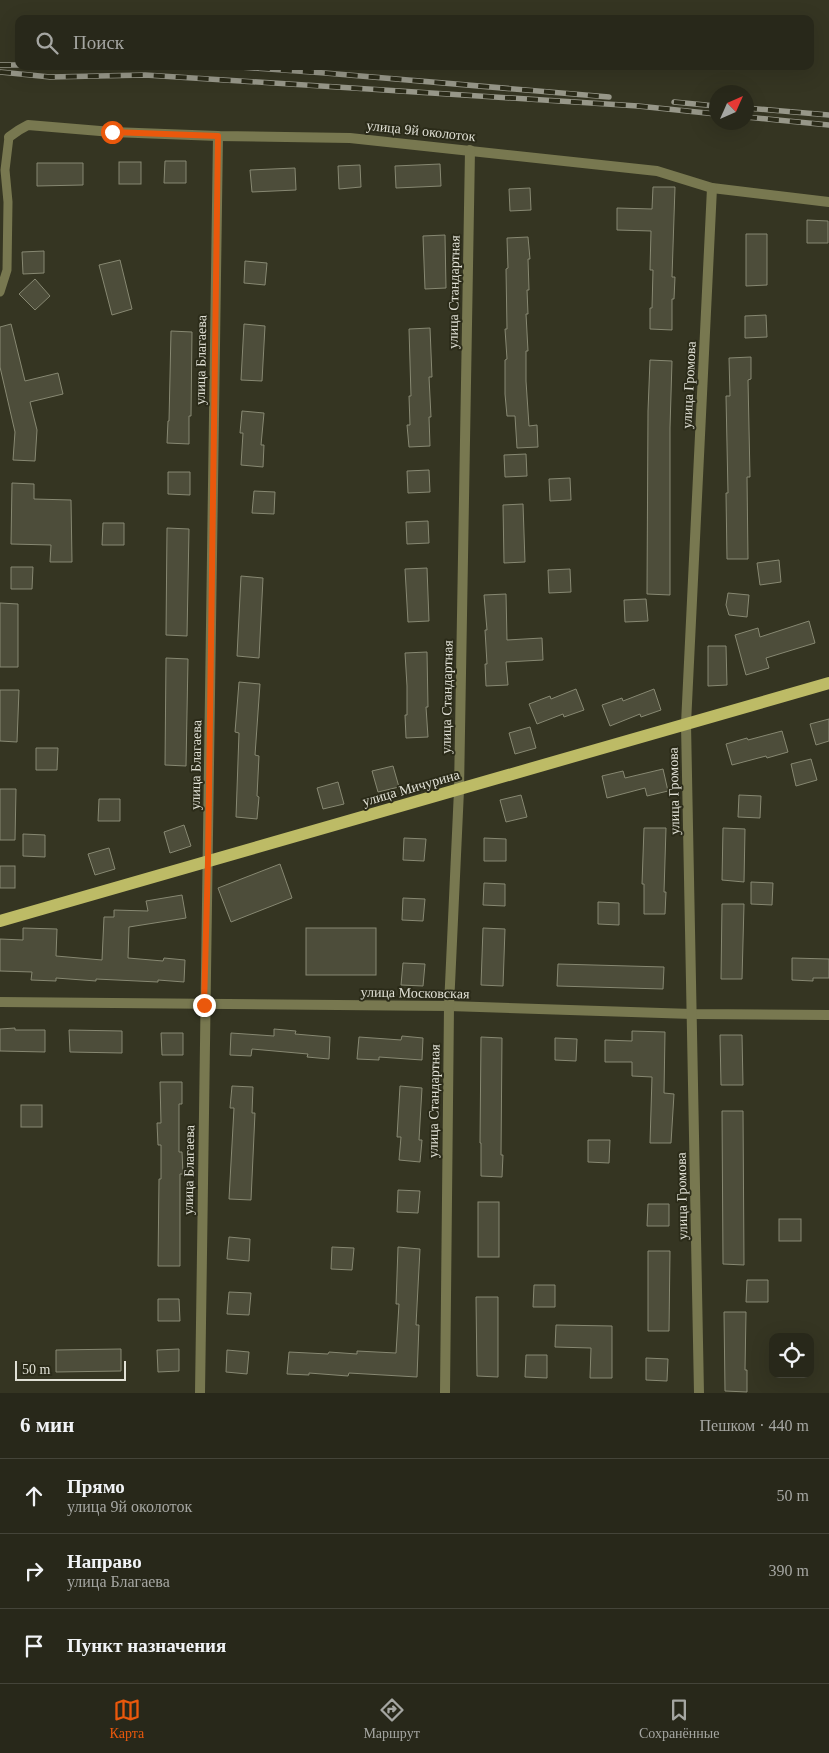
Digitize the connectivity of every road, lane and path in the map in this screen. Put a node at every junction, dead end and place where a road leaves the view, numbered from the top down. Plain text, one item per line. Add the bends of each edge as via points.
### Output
1 (218, 136) junction
2 (9, 137) joint
3 (470, 150) junction
4 (712, 188) junction
5 (829, 202) edge
6 (0, 292) edge
7 (829, 683) edge
8 (686, 724) junction
9 (459, 790) junction
10 (208, 861) junction
11 (0, 921) edge
12 (0, 1002) edge
13 (204, 1005) junction
14 (449, 1006) junction
15 (692, 1014) junction
16 (829, 1015) edge
17 (200, 1393) edge
18 (445, 1393) edge
19 (699, 1393) edge

1 - 2 street, улица 9й околоток via 28,125
1 - 3 street, улица 9й околоток via 350,138
1 - 10 street, улица Благаева
2 - 6 lane via 5,170 7,270
3 - 4 street, улица 9й околоток via 657,171
3 - 9 street, улица Стандартная
4 - 5 street, улица 9й околоток
4 - 8 street, улица Громова
7 - 8 main road, улица Мичурина
8 - 9 main road, улица Мичурина
8 - 15 street, улица Громова
9 - 10 main road, улица Мичурина
9 - 14 street, улица Стандартная
10 - 11 main road, улица Мичурина
10 - 13 street, улица Благаева
12 - 13 street, улица Московская
13 - 14 street, улица Московская
13 - 17 street, улица Благаева
14 - 15 street, улица Московская
14 - 18 street, улица Стандартная
15 - 16 street, улица Московская
15 - 19 street, улица Громова

